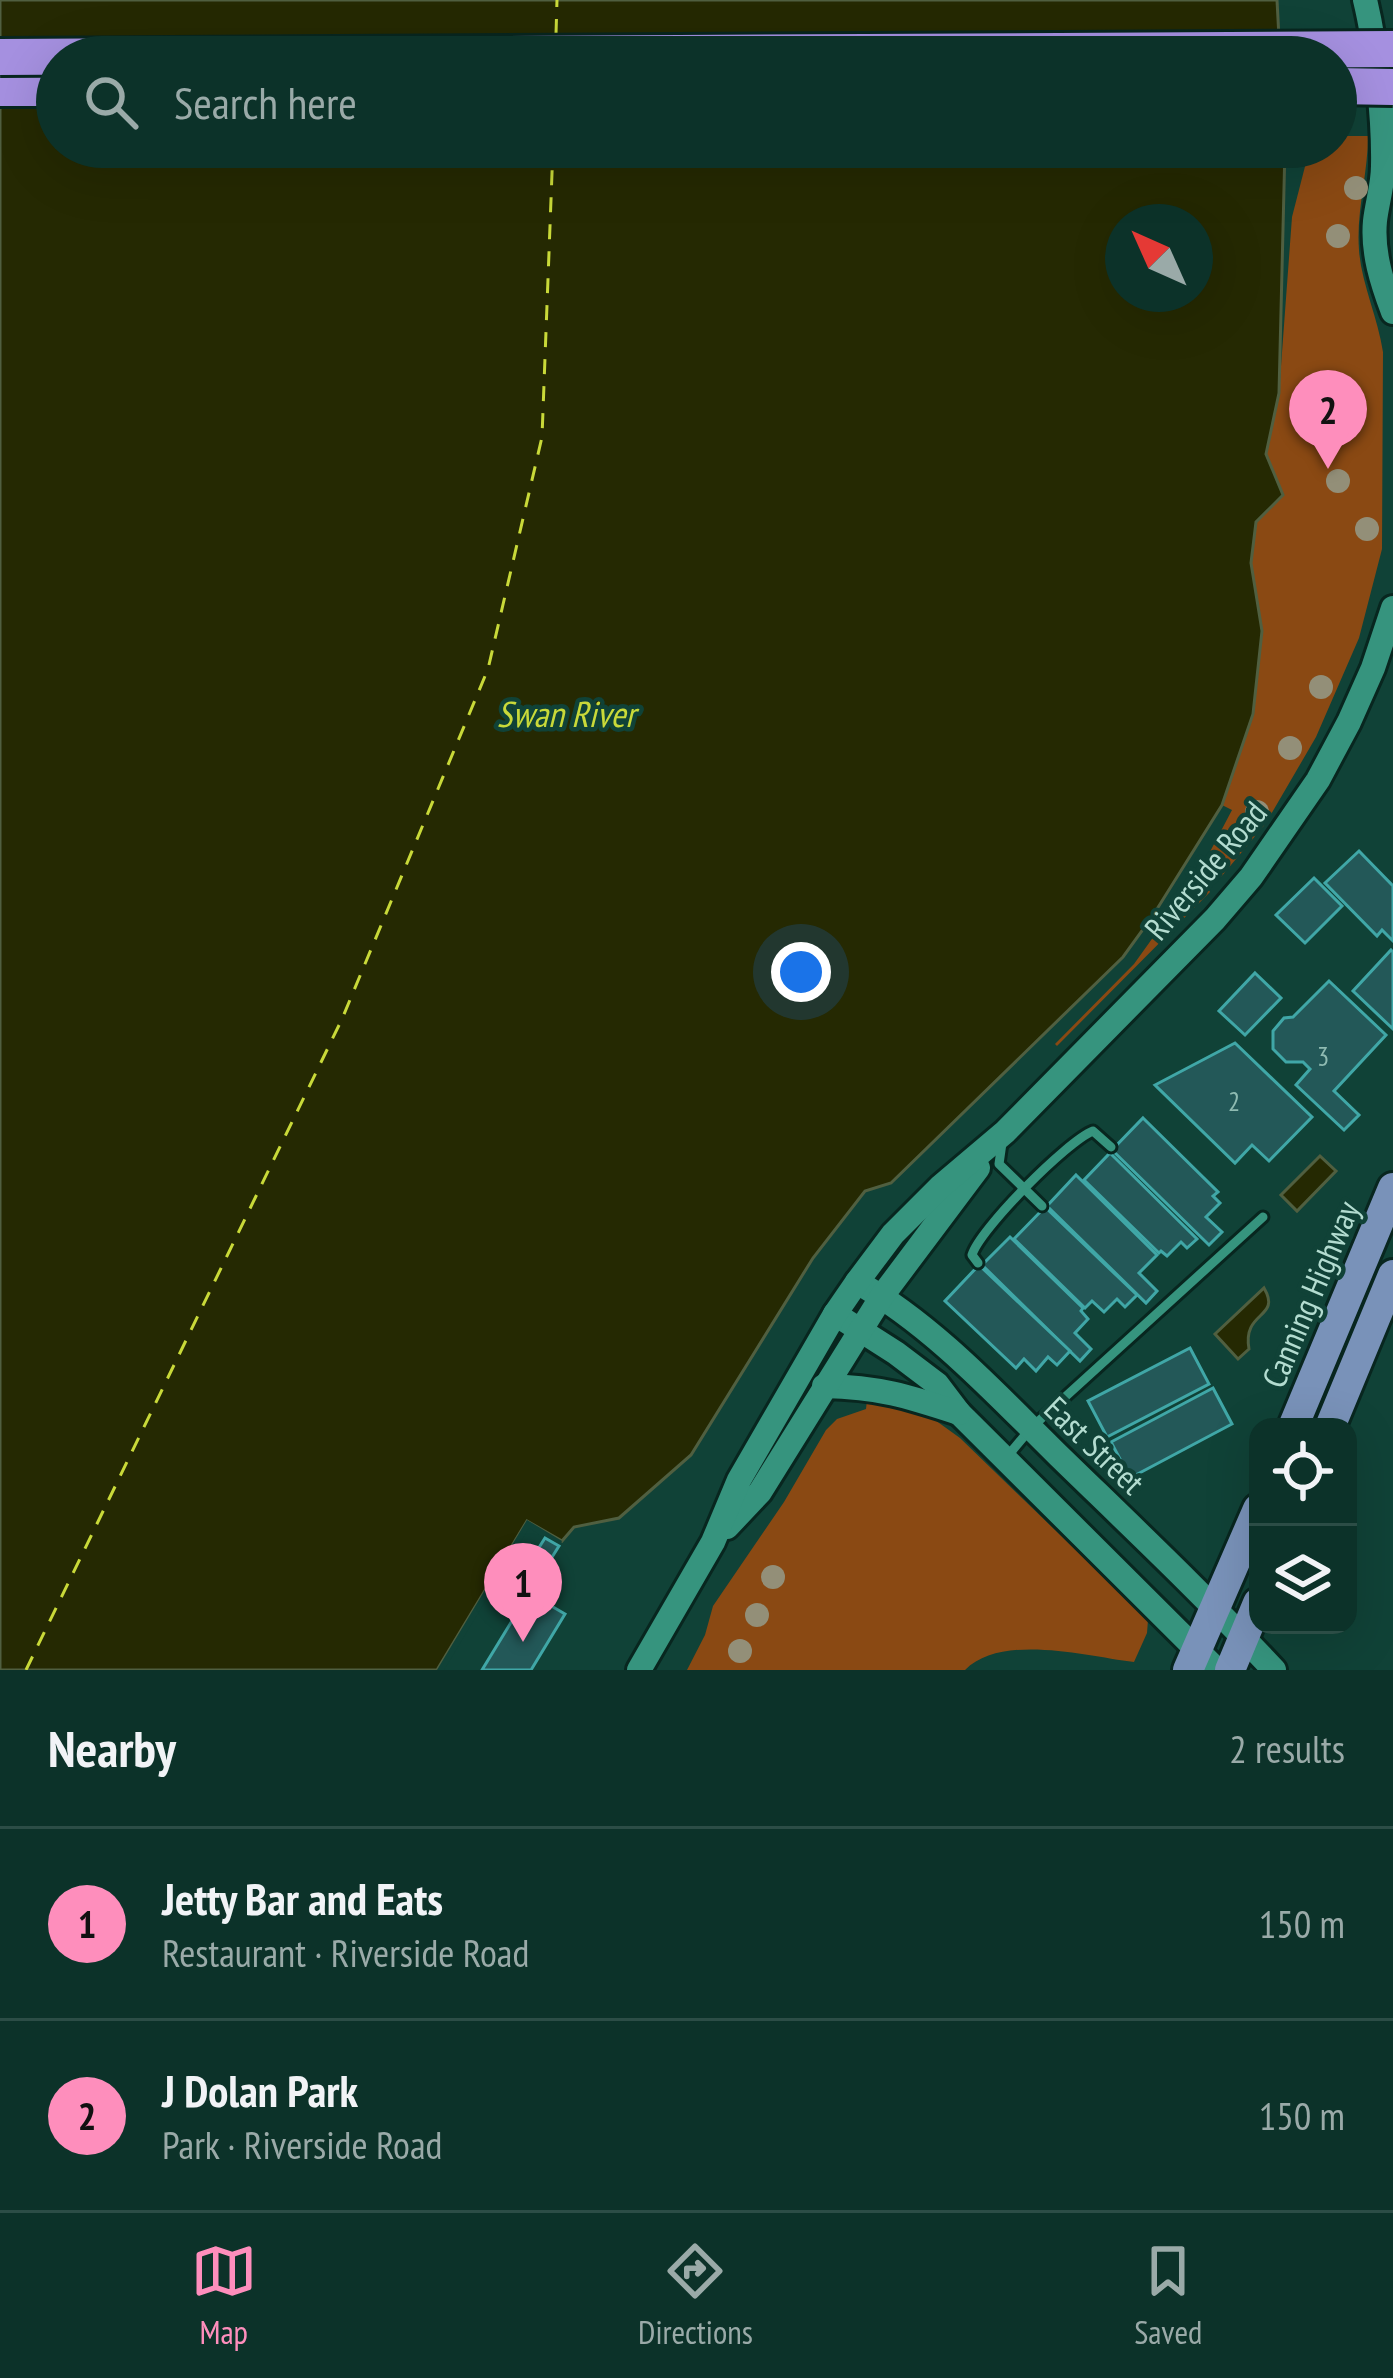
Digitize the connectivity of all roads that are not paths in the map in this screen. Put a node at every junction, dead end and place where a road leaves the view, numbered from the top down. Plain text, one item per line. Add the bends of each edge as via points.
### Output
1 (1364, 0) edge
2 (1381, 0) edge
3 (1357, 49) edge
4 (1393, 49) edge
5 (0, 57) edge
6 (36, 57) edge
7 (1393, 76) edge
8 (1357, 86) edge
9 (1393, 87) edge
10 (0, 88) edge
11 (36, 88) edge
12 (1393, 312) edge
13 (1393, 608) edge
14 (1005, 1132) junction
15 (1111, 1147) dead end
16 (1022, 1188) junction
17 (1393, 1188) edge
18 (1042, 1206) dead end
19 (1263, 1217) dead end
20 (978, 1263) dead end
21 (1393, 1275) edge
22 (857, 1282) junction
23 (882, 1296) junction
24 (835, 1314) junction
25 (860, 1329) junction
26 (824, 1386) junction
27 (959, 1413) junction
28 (1297, 1418) edge
29 (1334, 1418) edge
30 (1030, 1428) junction
31 (1006, 1458) junction
32 (1251, 1526) edge
33 (713, 1542) junction
34 (1216, 1608) junction
35 (1249, 1625) edge
36 (1244, 1637) junction
37 (1201, 1664) edge
38 (639, 1670) edge
39 (1230, 1670) edge
40 (1274, 1670) edge

1 - 12 street via 1382,126 1374,227
2 - 7 street
3 - 4 highway, bridge
5 - 6 highway, bridge
8 - 9 highway, bridge
10 - 11 highway
13 - 14 street, Riverside Road via 1349,722 1283,834 1215,919
14 - 16 lane via 999,1165
14 - 22 street, Riverside Road via 893,1234
14 - 23 street, Riverside Road
15 - 16 lane via 1096,1133 1084,1134
16 - 18 lane
16 - 20 lane via 974,1247
17 - 28 main road, Canning Highway
19 - 30 lane
21 - 29 main road, Canning Highway
22 - 23 street, East Street
22 - 24 street, Riverside Road
23 - 25 street, Riverside Road
23 - 30 street, East Street
24 - 25 street
24 - 33 street, Riverside Road via 739,1480
25 - 26 street, Riverside Road
25 - 27 street via 937,1384
26 - 27 street via 892,1391
26 - 33 street, Riverside Road via 760,1492
27 - 31 street
30 - 31 lane
30 - 34 street, East Street
31 - 37 street
32 - 34 main road
33 - 38 street, Riverside Road
34 - 36 street, East Street
34 - 37 main road
35 - 36 main road
36 - 39 main road
36 - 40 street, East Street

